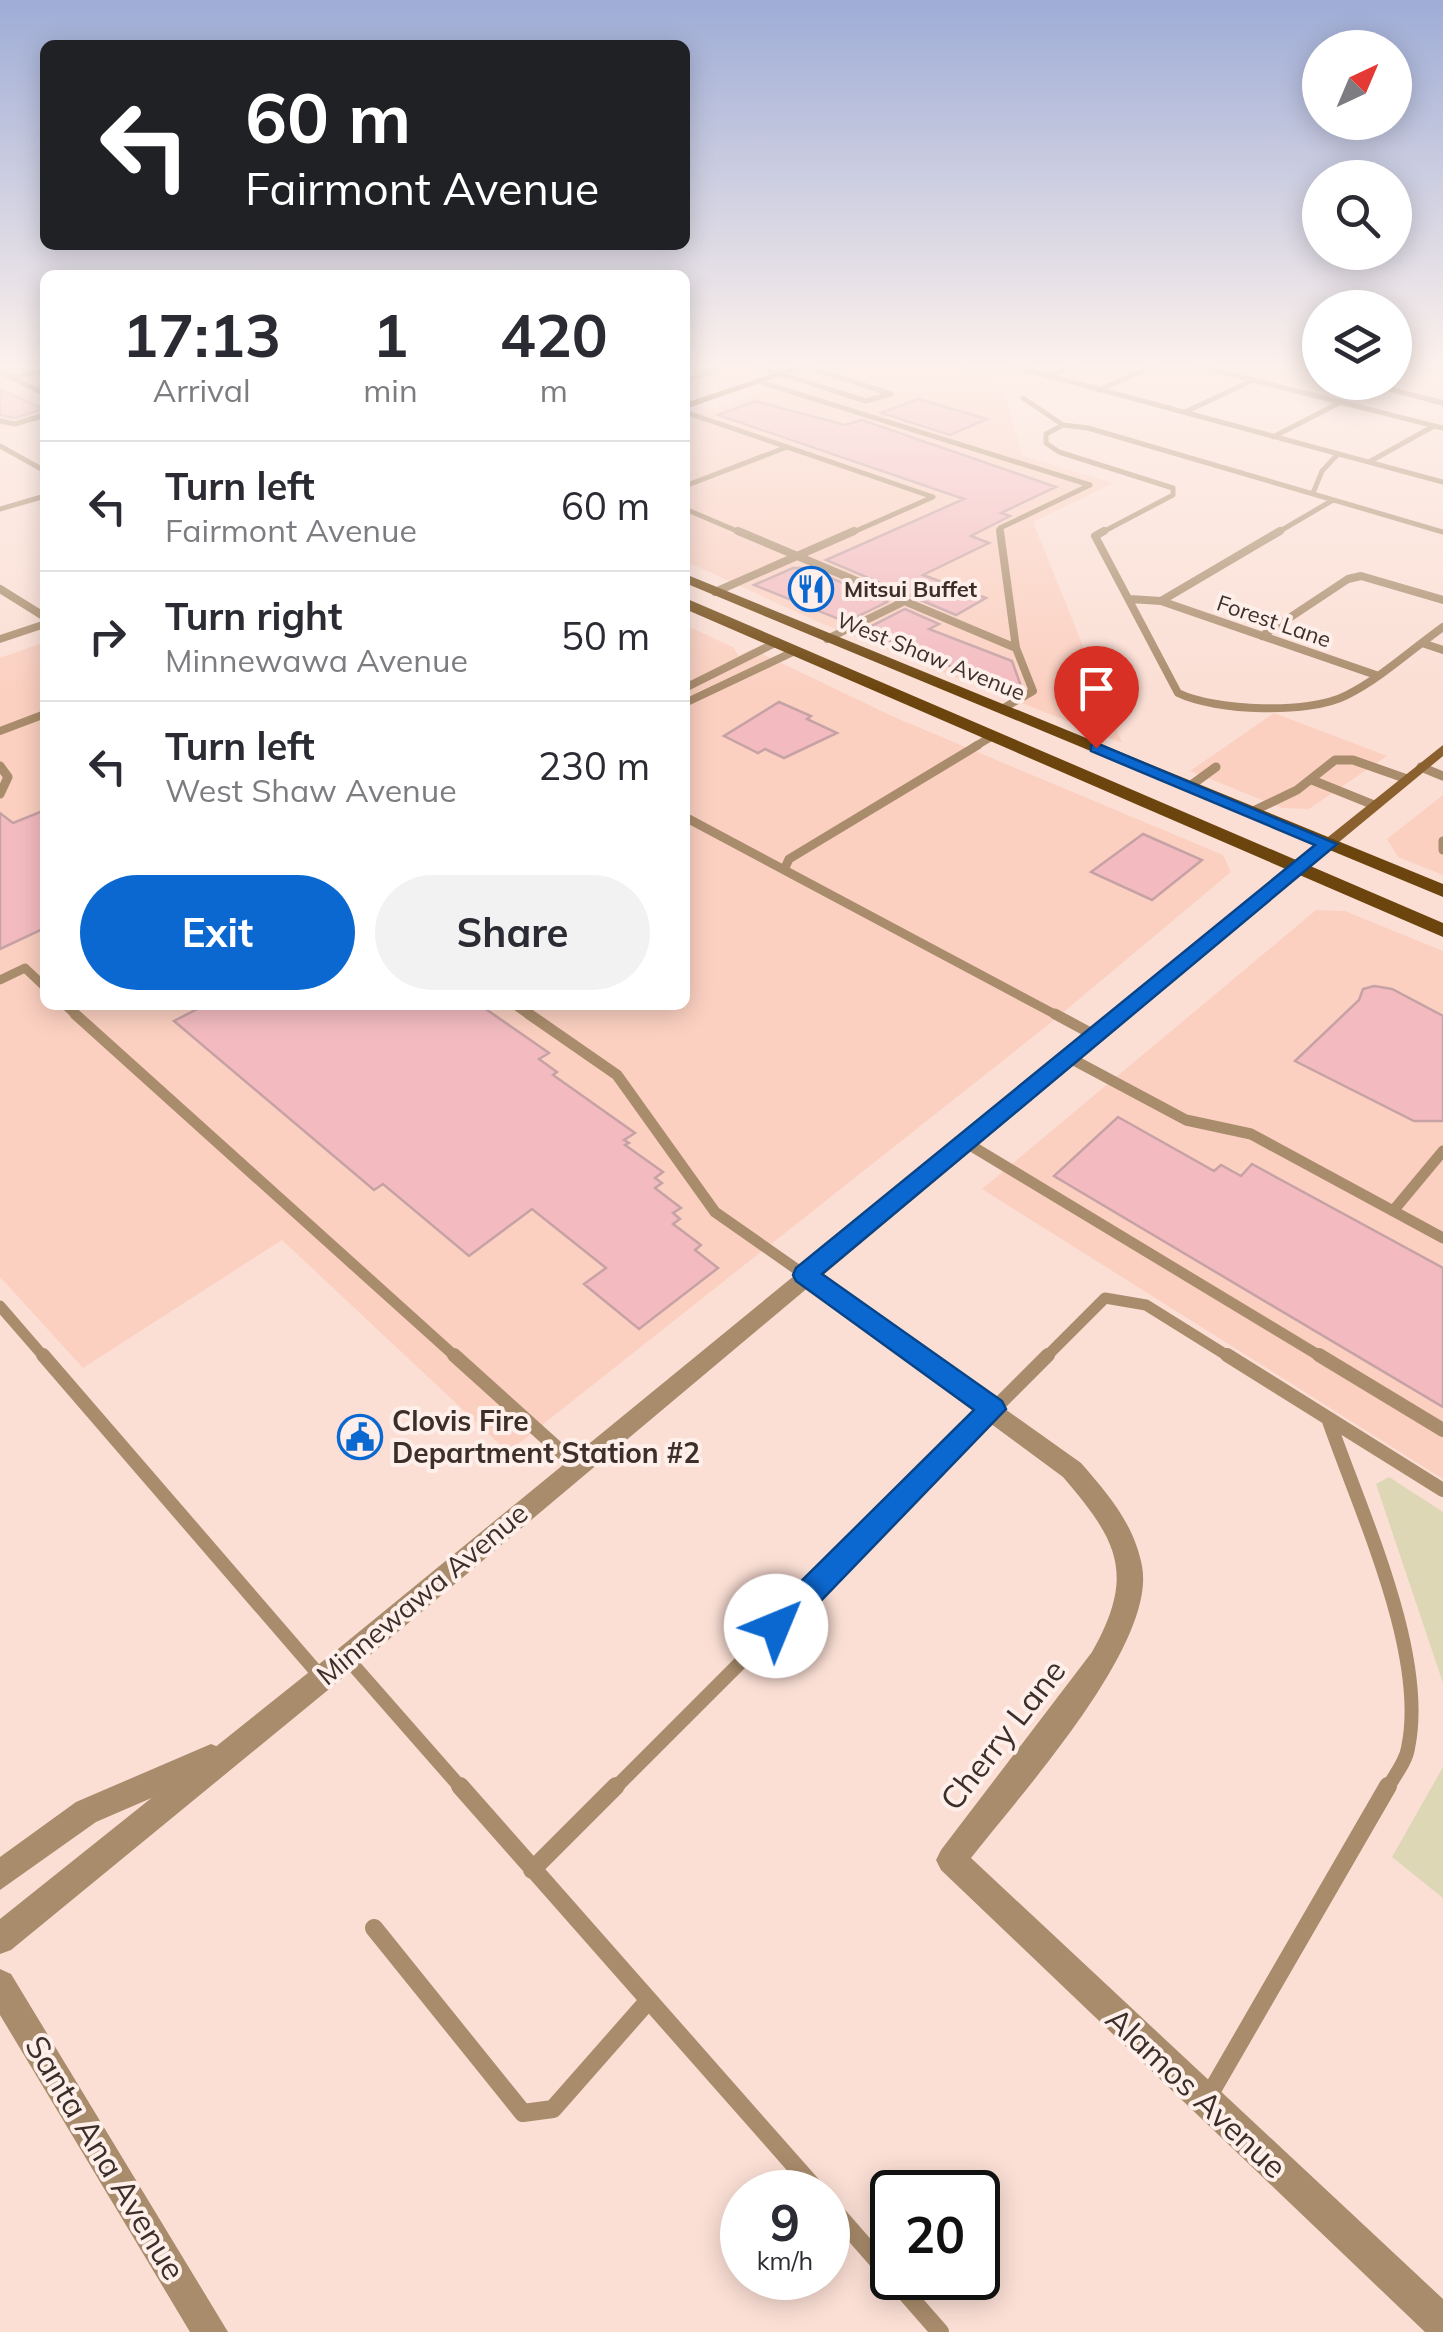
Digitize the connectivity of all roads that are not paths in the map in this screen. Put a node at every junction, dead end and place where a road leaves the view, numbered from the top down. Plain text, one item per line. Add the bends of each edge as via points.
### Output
1 (719, 473) edge
2 (862, 473) edge
3 (1054, 473) edge
4 (1129, 473) edge
5 (1243, 473) edge
6 (1322, 473) edge
7 (1409, 473) edge
8 (1443, 482) edge
9 (690, 484) edge
10 (1313, 493) junction
11 (40, 497) edge
12 (1334, 500) junction
13 (0, 509) edge
14 (690, 511) edge
15 (1443, 532) edge
16 (796, 556) junction
17 (690, 580) edge
18 (0, 589) edge
19 (715, 592) junction
20 (690, 594) edge
21 (1130, 599) junction
22 (1443, 600) edge
23 (1161, 601) junction
24 (900, 603) junction
25 (690, 605) edge
26 (40, 617) edge
27 (40, 622) edge
28 (796, 625) junction
29 (1443, 627) edge
30 (1262, 636) junction
31 (0, 639) edge
32 (828, 639) junction
33 (777, 642) junction
34 (1422, 643) junction
35 (1016, 648) junction
36 (795, 650) junction
37 (1443, 650) edge
38 (1376, 675) junction
39 (690, 686) edge
40 (690, 701) edge
41 (1002, 710) junction
42 (40, 716) edge
43 (0, 730) edge
44 (991, 737) junction
45 (1443, 749) edge
46 (0, 766) edge
47 (1216, 767) dead end
48 (1421, 768) junction
49 (1443, 776) edge
50 (1406, 779) junction
51 (1312, 780) junction
52 (1190, 786) junction
53 (0, 794) edge
54 (1374, 805) junction
55 (1250, 812) junction
56 (690, 820) edge
57 (1443, 841) edge
58 (1328, 844) junction
59 (1443, 850) edge
60 (1296, 868) junction
61 (784, 870) junction
62 (1443, 891) edge
63 (1443, 931) edge
64 (0, 980) edge
65 (40, 982) edge
66 (72, 1010) edge
67 (521, 1010) edge
68 (1094, 1035) junction
69 (1068, 1057) junction
70 (965, 1142) junction
71 (1443, 1151) edge
72 (1394, 1211) junction
73 (1443, 1238) edge
74 (805, 1275) junction
75 (0, 1306) edge
76 (993, 1409) junction
77 (1329, 1420) junction
78 (1443, 1430) edge
79 (576, 1466) junction
80 (1443, 1490) edge
81 (347, 1658) junction
82 (322, 1678) junction
83 (232, 1750) junction
84 (951, 1860) joint
85 (532, 1870) junction
86 (0, 1875) edge
87 (374, 1928) dead end
88 (0, 1939) edge
89 (0, 1985) edge
90 (648, 2001) junction
91 (1205, 2103) junction
92 (798, 2170) edge
93 (850, 2229) edge
94 (1443, 2324) edge
95 (210, 2332) edge
96 (940, 2332) edge

1 - 9 lane
2 - 16 lane via 933,497
3 - 35 lane via 1090,484 1000,528
4 - 21 lane via 1175,492 1095,536
5 - 10 lane
6 - 10 lane
7 - 8 lane
10 - 12 lane
11 - 13 lane
12 - 15 lane
12 - 23 lane
14 - 16 lane
16 - 19 lane
16 - 24 lane via 890,592
17 - 19 main road, West Shaw Avenue
18 - 26 lane
19 - 28 main road, West Shaw Avenue
20 - 28 main road via 769,627
21 - 23 lane, Forest Lane
21 - 38 lane via 1178,693 1190,702 1319,703 1346,696
22 - 30 lane via 1361,576
23 - 30 lane, Forest Lane
24 - 32 lane
24 - 35 lane
25 - 33 main road, West Shaw Avenue
27 - 31 street
28 - 32 main road, West Shaw Avenue
29 - 34 lane
30 - 38 lane, Forest Lane
32 - 41 main road, West Shaw Avenue
33 - 36 main road, West Shaw Avenue
33 - 39 lane
33 - 41 main road via 809,643 963,706
34 - 37 lane
34 - 38 lane
35 - 41 lane via 1033,691
36 - 40 lane
36 - 44 main road, West Shaw Avenue
41 - 52 main road, West Shaw Avenue
42 - 43 lane
44 - 60 main road, West Shaw Avenue
44 - 61 lane via 789,859
45 - 48 main road, Minnewawa Avenue
46 - 53 lane via 8,777
47 - 52 lane
48 - 49 lane
48 - 50 main road, Minnewawa Avenue
50 - 51 lane via 1335,760
50 - 54 main road, Minnewawa Avenue
51 - 54 lane
51 - 55 lane
52 - 55 main road, West Shaw Avenue
54 - 58 main road, Minnewawa Avenue
55 - 58 main road, West Shaw Avenue
56 - 61 lane
57 - 59 lane
58 - 60 street, Minnewawa Avenue
58 - 62 main road, West Shaw Avenue
60 - 63 main road, West Shaw Avenue
60 - 68 street, Minnewawa Avenue
61 - 68 lane
64 - 65 lane via 25,968
66 - 79 lane
67 - 74 lane via 617,1075 714,1212
68 - 69 street, Minnewawa Avenue
69 - 70 street, Minnewawa Avenue
69 - 72 lane via 1186,1120 1250,1134
70 - 74 street, Minnewawa Avenue
70 - 78 lane
71 - 72 lane
72 - 73 lane
74 - 76 street, Cherry Lane
74 - 79 street, Minnewawa Avenue
75 - 82 lane
76 - 77 lane via 1106,1298 1146,1304
76 - 84 street, Cherry Lane via 1105,1502 1131,1572 1111,1653
76 - 85 lane
77 - 80 lane
77 - 91 lane via 1396,1614 1414,1697 1408,1752
79 - 81 street, Minnewawa Avenue
81 - 82 street, Minnewawa Avenue
81 - 85 lane
82 - 83 street, Minnewawa Avenue
83 - 86 street via 86,1812
83 - 88 street, Minnewawa Avenue
84 - 91 street, Alamos Avenue
85 - 90 lane
87 - 90 lane via 523,2113 553,2108
89 - 95 street, Santa Ana Avenue
90 - 92 lane
91 - 94 street, Alamos Avenue
93 - 96 lane

